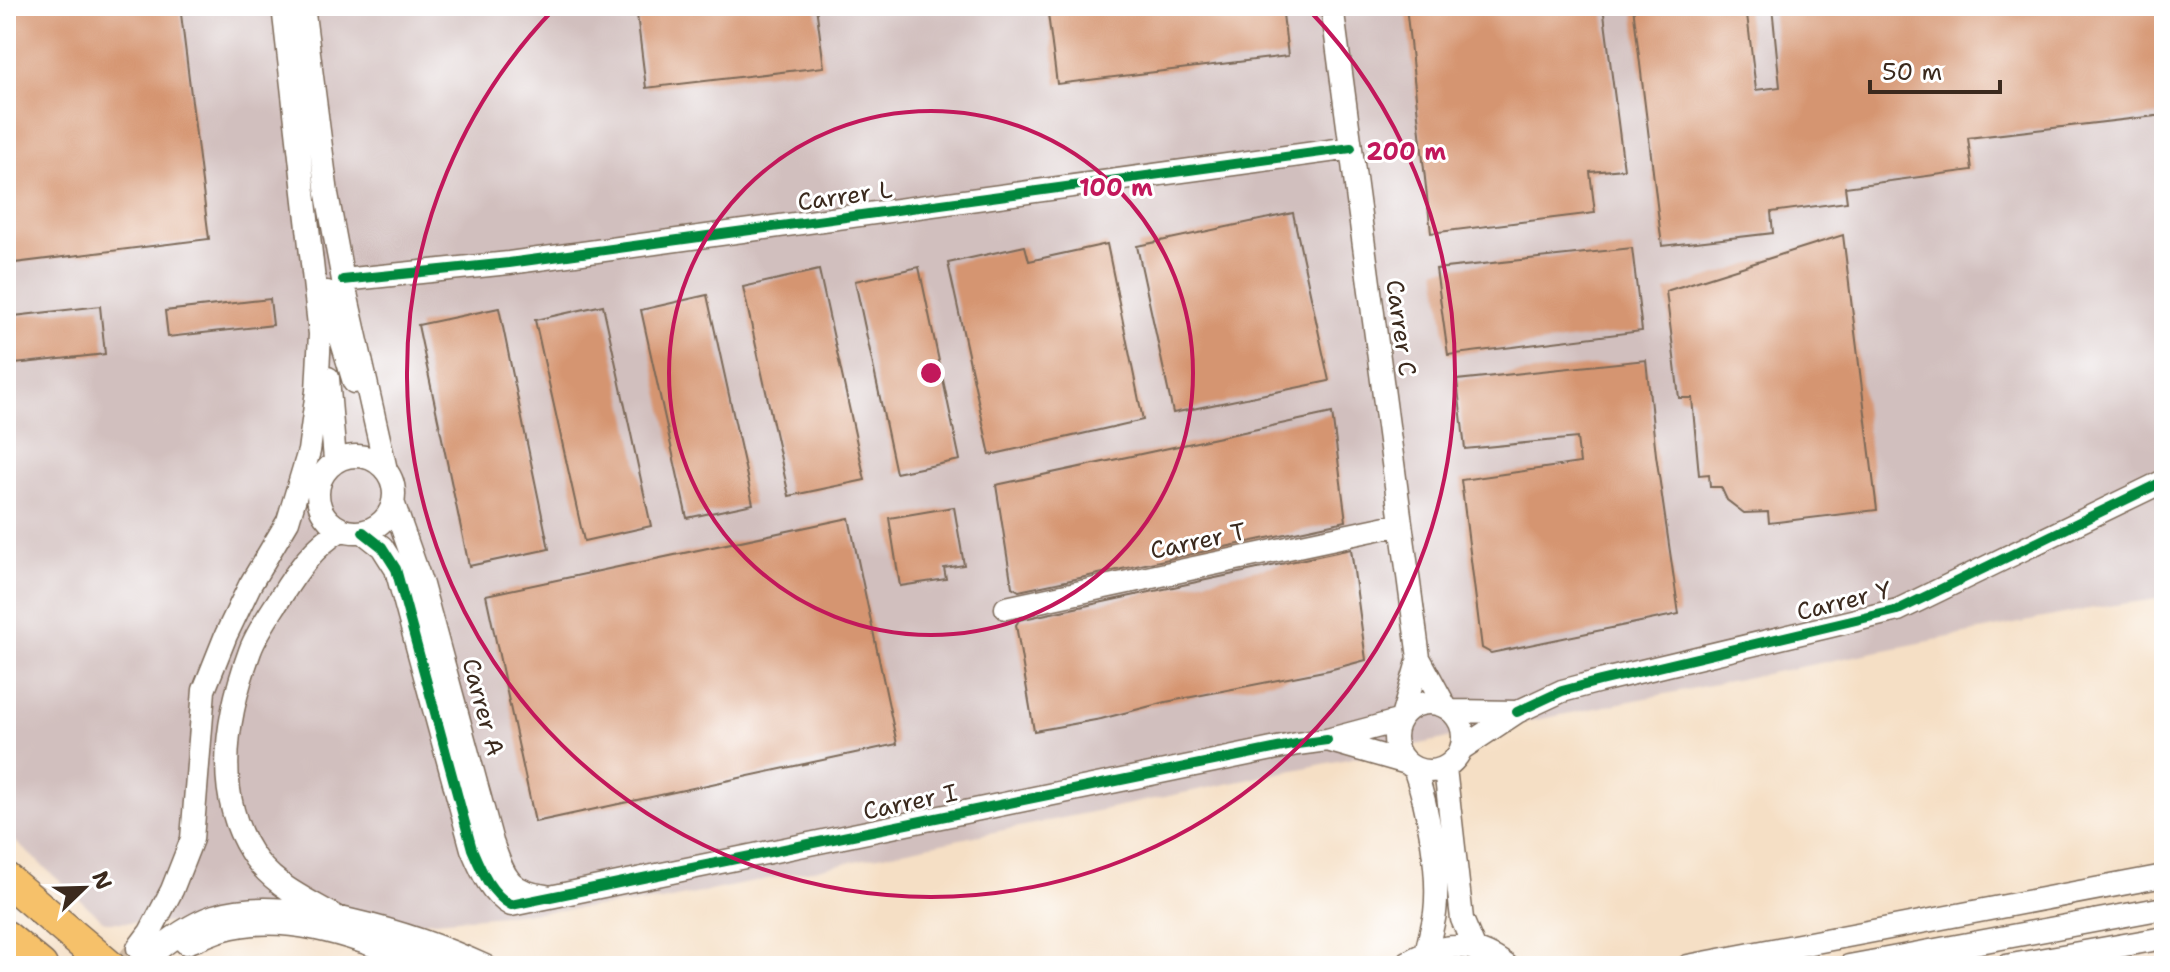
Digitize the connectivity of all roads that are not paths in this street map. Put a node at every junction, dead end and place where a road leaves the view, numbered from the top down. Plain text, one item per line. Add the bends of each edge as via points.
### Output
1 (283, 6) edge
2 (303, 6) edge
3 (1332, 6) edge
4 (1351, 148) junction
5 (312, 253) junction
6 (343, 280) junction
7 (319, 342) junction
8 (377, 433) junction
9 (335, 460) junction
10 (386, 470) junction
11 (2164, 481) edge
12 (317, 489) junction
13 (393, 502) junction
14 (1401, 524) junction
15 (352, 531) junction
16 (396, 569) junction
17 (294, 576) junction
18 (1006, 608) dead end
19 (226, 635) junction
20 (1419, 658) junction
21 (1449, 709) junction
22 (1517, 712) junction
23 (1401, 718) junction
24 (1327, 740) junction
25 (1461, 749) junction
26 (1410, 766) junction
27 (1445, 768) junction
28 (2164, 876) edge
29 (6, 879) edge
30 (550, 896) junction
31 (2164, 908) edge
32 (338, 918) junction
33 (6, 937) edge
34 (2164, 938) edge
35 (1427, 950) junction
36 (1475, 950) junction
37 (148, 958) edge
38 (41, 966) edge
39 (109, 966) edge
40 (430, 966) edge
41 (485, 966) edge
42 (1402, 966) edge
43 (1507, 966) edge
44 (1688, 966) edge
45 (1849, 966) edge
46 (2006, 966) edge

1 - 5 street
2 - 6 street
3 - 4 street, Carrer C
4 - 6 street, Carrer L via 509,263
4 - 14 street, Carrer C
5 - 7 street
5 - 8 street via 320,256 361,405
6 - 8 street
7 - 9 street via 328,374
7 - 19 street via 309,451 288,521
8 - 10 street
9 - 10 street via 362,456
9 - 12 street
10 - 13 street
11 - 22 street, Carrer Y via 1898,610 1562,691
12 - 15 street via 327,520
12 - 19 street via 314,506
13 - 15 street via 376,526
13 - 30 street, Carrer A via 422,585 504,875 526,893
14 - 18 street, Carrer T
14 - 20 street, Carrer C
15 - 16 street via 382,547
15 - 17 street via 317,547
16 - 17 street via 355,545 330,548
16 - 30 street, Carrer I via 448,767 484,877 511,905
17 - 32 street via 251,649 230,721 227,785 241,833 273,880
19 - 37 street via 204,690 192,839 150,932
20 - 21 street, Carrer C
20 - 23 street, Carrer C
21 - 22 street, Carrer Y
21 - 23 street via 1420,704
21 - 25 street via 1461,729
22 - 25 street, Carrer Y
23 - 24 street, Carrer I
23 - 26 street via 1396,746
24 - 26 street, Carrer I
24 - 30 street, Carrer I
25 - 27 street
26 - 27 street
26 - 35 street via 1428,817 1435,882
27 - 36 street via 1462,919
28 - 44 street
29 - 39 highway
31 - 45 street
32 - 37 street via 279,908 241,909 173,936
32 - 41 street via 447,948
33 - 38 highway
34 - 46 street
35 - 36 street via 1459,945
35 - 42 street
36 - 43 street
37 - 40 street via 223,929 269,923 349,937

